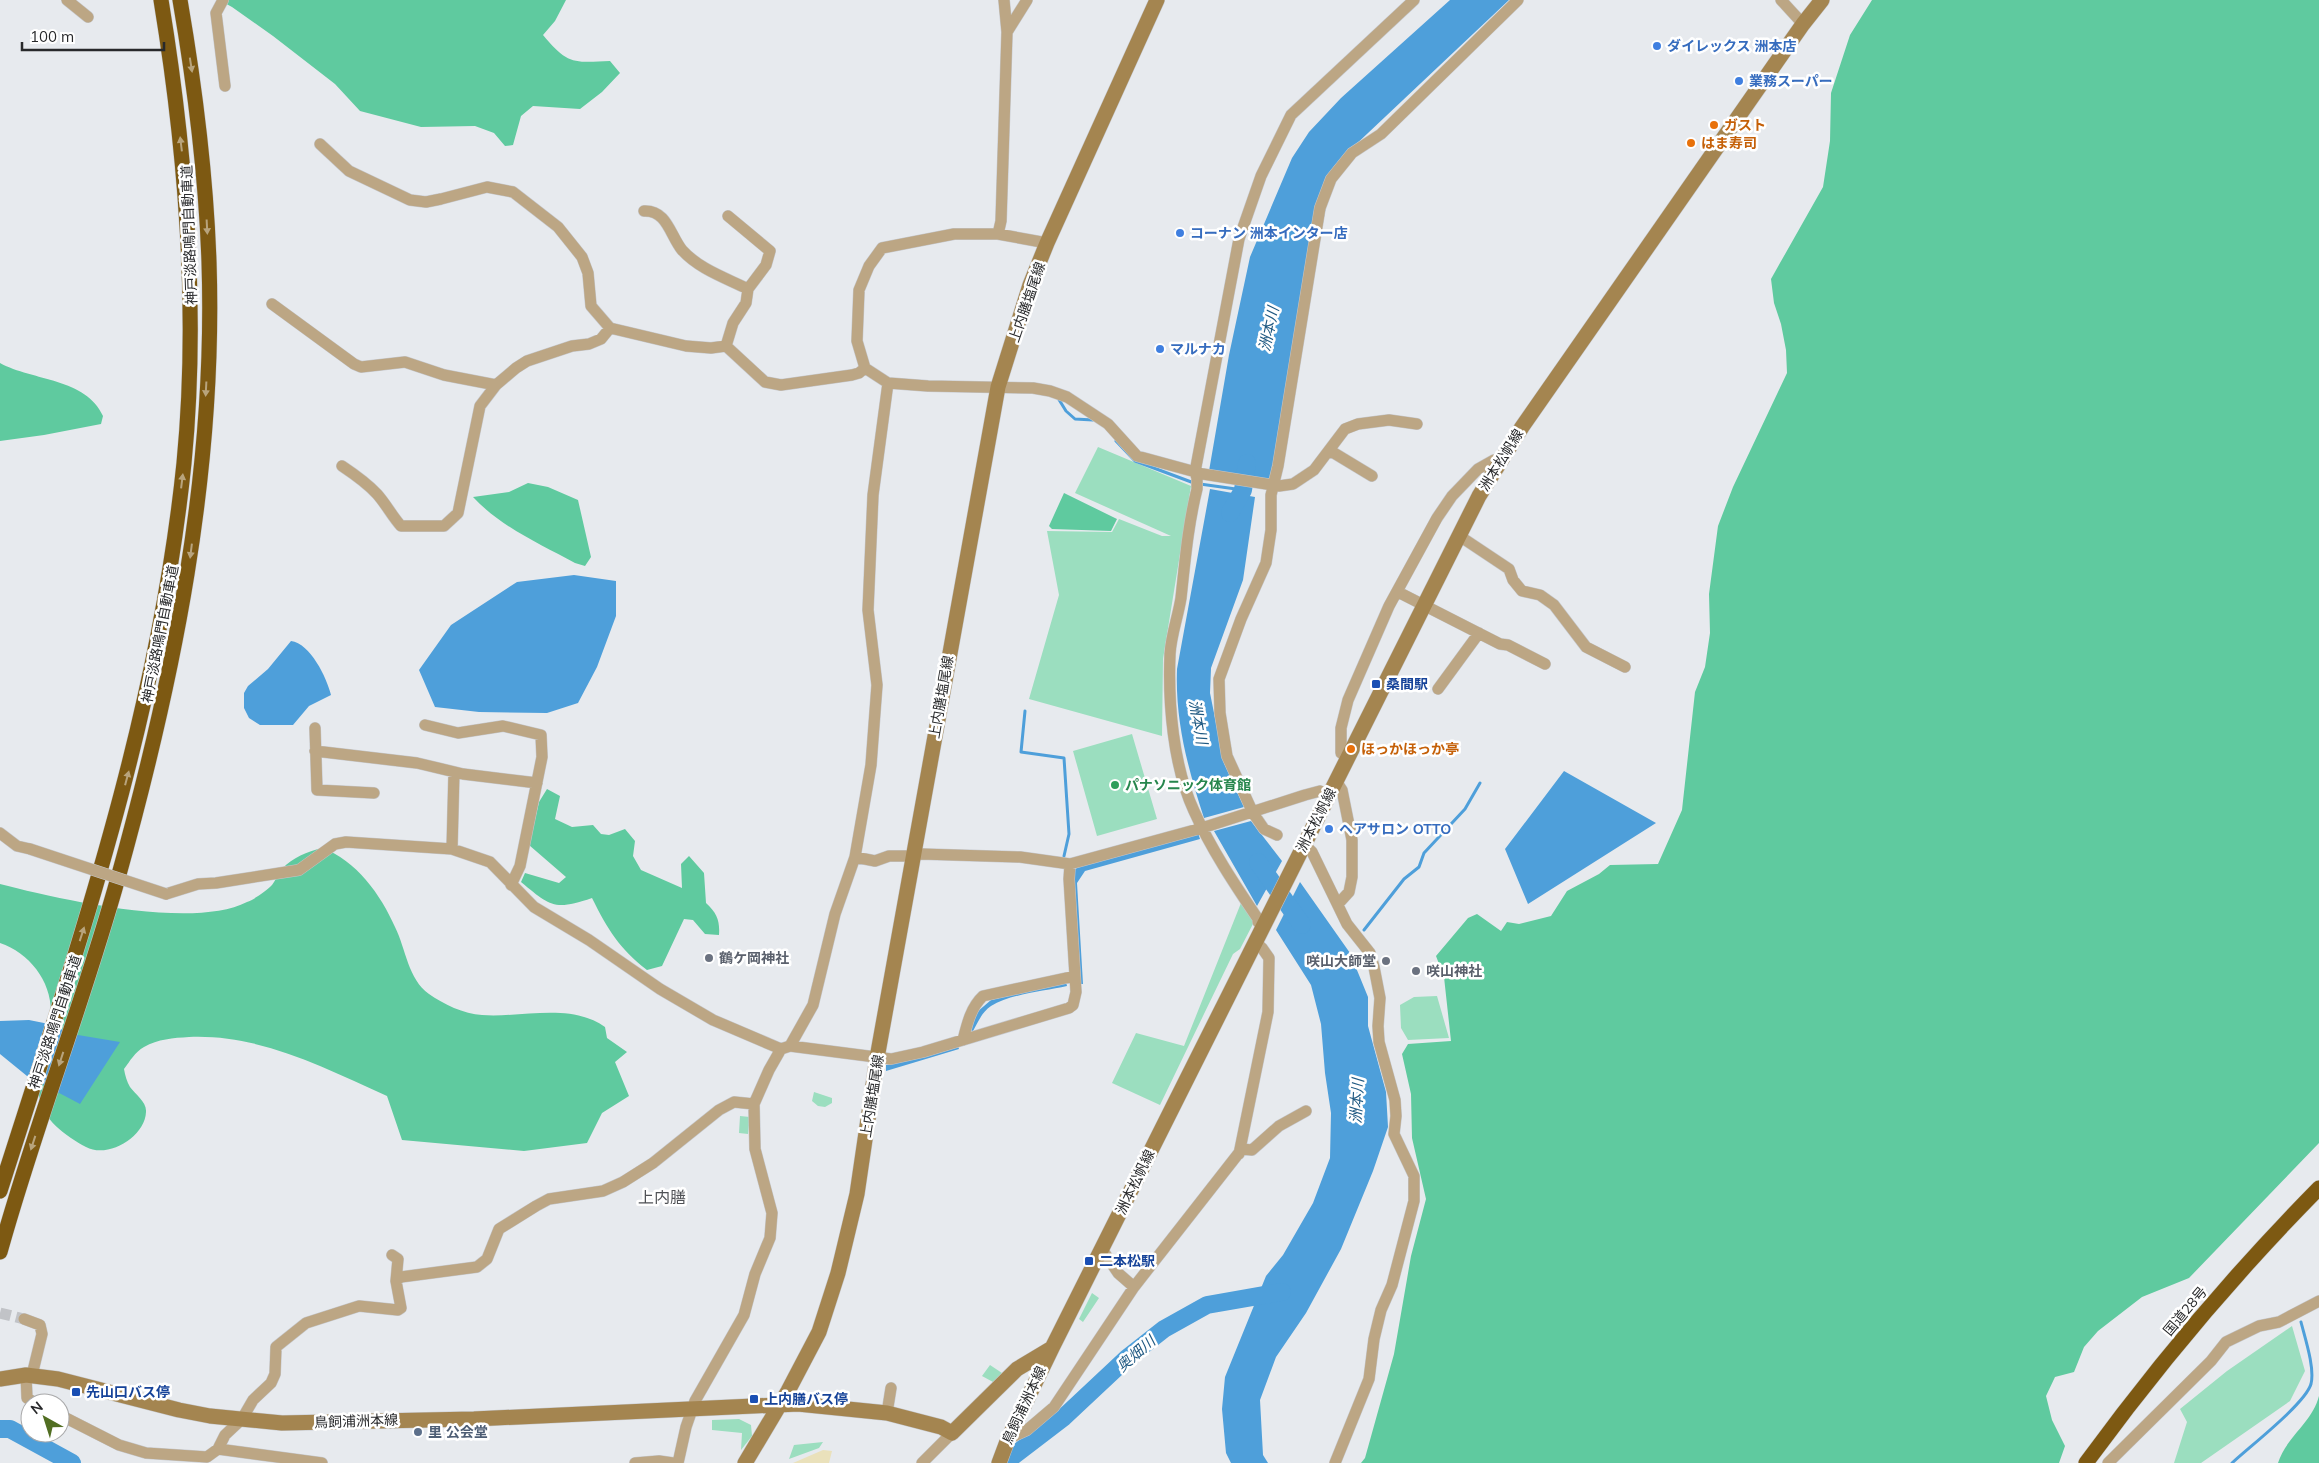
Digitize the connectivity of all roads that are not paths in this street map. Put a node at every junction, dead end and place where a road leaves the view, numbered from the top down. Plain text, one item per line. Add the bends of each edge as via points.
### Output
1 (67, 0) edge
2 (161, 0) edge
3 (180, 0) edge
4 (223, 0) edge
5 (1004, 0) edge
6 (1027, 0) edge
7 (1157, 0) edge
8 (1414, 0) edge
9 (1518, 0) edge
10 (1781, 0) edge
11 (1822, 0) edge
12 (88, 17) dead end
13 (1803, 24) junction
14 (1007, 32) junction
15 (225, 86) dead end
16 (320, 144) dead end
17 (644, 211) dead end
18 (728, 216) dead end
19 (998, 234) junction
20 (1047, 243) junction
21 (748, 289) junction
22 (272, 304) dead end
23 (610, 328) junction
24 (726, 346) junction
25 (865, 368) junction
26 (888, 383) junction
27 (496, 385) junction
28 (998, 387) junction
29 (1418, 424) dead end
30 (1329, 450) junction
31 (1499, 463) junction
32 (342, 466) dead end
33 (1372, 476) dead end
34 (1198, 479) junction
35 (1271, 485) junction
36 (1458, 535) junction
37 (1398, 592) junction
38 (1424, 604) junction
39 (1479, 633) junction
40 (1545, 664) dead end
41 (1625, 667) dead end
42 (1438, 689) dead end
43 (425, 725) dead end
44 (315, 728) dead end
45 (316, 751) junction
46 (1348, 756) junction
47 (454, 772) junction
48 (1336, 781) junction
49 (537, 783) junction
50 (374, 793) dead end
51 (1328, 796) junction
52 (1252, 813) junction
53 (1204, 827) junction
54 (0, 834) edge
55 (1277, 835) dead end
56 (452, 849) junction
57 (1302, 849) junction
58 (913, 856) junction
59 (855, 857) junction
60 (1070, 864) junction
61 (511, 885) junction
62 (1338, 904) junction
63 (1261, 922) junction
64 (1255, 942) junction
65 (1075, 976) junction
66 (963, 1040) junction
67 (786, 1047) junction
68 (877, 1058) junction
69 (754, 1104) junction
70 (1306, 1111) dead end
71 (1239, 1154) junction
72 (2319, 1188) edge
73 (0, 1190) edge
74 (1102, 1249) junction
75 (0, 1252) edge
76 (392, 1255) dead end
77 (396, 1281) junction
78 (1134, 1287) junction
79 (2319, 1301) edge
80 (24, 1319) tunnel mouth
81 (1052, 1348) junction
82 (0, 1372) edge
83 (26, 1376) junction
84 (0, 1379) edge
85 (891, 1388) dead end
86 (27, 1393) edge
87 (777, 1407) junction
88 (693, 1409) junction
89 (887, 1413) junction
90 (242, 1419) junction
91 (70, 1420) edge
92 (952, 1433) junction
93 (1008, 1439) junction
94 (218, 1449) junction
95 (999, 1461) edge
96 (322, 1463) edge
97 (635, 1463) edge
98 (673, 1463) edge
99 (678, 1463) edge
100 (745, 1463) edge
101 (922, 1463) edge
102 (1335, 1463) edge
103 (2086, 1463) edge
104 (2108, 1463) edge

1 - 12 street
73 -> 2 highway, 神戸淡路鳴門自動車道 via 100,877 130,768 172,558 184,461 189,269 184,168
3 -> 75 highway, 神戸淡路鳴門自動車道 via 202,153 209,264 202,463 190,561 169,679 117,882
4 - 15 street via 216,13
5 - 14 street
6 - 14 street
7 - 20 main road, 上内膳塩尾線
8 - 34 street via 1291,115 1261,176 1238,239
9 - 35 street via 1381,134 1352,153 1326,190
10 - 13 street
11 - 13 main road, 洲本松帆線
13 - 31 main road, 洲本松帆線
14 - 19 street
16 - 23 street via 349,171 410,200 426,202 487,187 520,196 558,227 582,257 588,273 591,306
17 - 21 street via 662,216 684,251 698,262
18 - 21 street via 770,250 766,265
19 - 20 street
19 - 25 street via 954,234 888,246 877,252 863,277 857,302 857,340
20 - 28 main road, 上内膳塩尾線 via 1030,285
21 - 24 street via 746,303 733,324
22 - 27 street via 361,367 405,362 444,375
23 - 24 street via 686,346
23 - 27 street via 600,339 589,344 572,346 527,361
24 - 25 street via 765,382 781,385 852,375
25 - 26 street
26 - 28 street
26 - 59 street via 873,496 868,610 878,685 871,765
27 - 32 street via 480,406 458,514 444,526 401,526 378,495
28 - 34 street via 1032,388 1067,397 1108,424 1137,456
28 - 58 main road, 上内膳塩尾線
29 - 30 street via 1388,420 1358,424 1345,428
30 - 33 street
30 - 35 street via 1314,470 1293,484
31 - 36 main road, 洲本松帆線
31 - 37 street via 1494,460 1478,469 1452,496
34 - 35 street
34 - 53 street via 1170,652 1170,694 1175,743 1183,775 1191,805
35 - 52 street via 1271,530 1266,563 1219,679 1220,713 1227,756
36 - 38 main road, 洲本松帆線
36 - 41 street via 1509,569 1522,591 1540,596 1554,605 1586,647
37 - 38 street
37 - 46 street via 1348,700 1340,728 1341,754
38 - 39 street
38 - 46 main road, 洲本松帆線
39 - 40 street
39 - 42 street
43 - 49 street via 458,733 508,726 541,735 542,757
44 - 45 street
45 - 47 street via 417,763
45 - 50 street via 317,790
46 - 48 main road, 洲本松帆線
47 - 49 street
47 - 56 street
48 - 51 main road, 洲本松帆線
48 - 62 street via 1342,790 1352,840 1349,892
49 - 61 street via 520,866
51 - 52 street via 1320,791
51 - 57 main road, 洲本松帆線
52 - 53 street
52 - 55 street via 1264,829
53 - 60 street
53 - 63 street
54 - 56 street, bridge via 17,846 166,894 198,884 299,870 335,844 346,842
56 - 61 street via 490,862
57 - 62 street via 1312,852
57 - 63 main road, 洲本松帆線
58 - 59 street via 889,856 875,861
58 - 60 street via 1020,856
58 - 68 main road, 上内膳塩尾線
59 - 67 street via 835,914 813,1004
60 - 65 street
61 - 67 street via 534,907 660,989 713,1020
62 - 102 street via 1347,924 1370,953 1374,967 1380,998 1379,1042 1395,1100 1394,1134 1414,1176 1414,1202 1392,1285 1381,1310 1369,1379
63 - 64 main road, 洲本松帆線
64 - 71 street via 1269,958 1268,1012
64 - 74 main road, 洲本松帆線
65 - 66 street via 983,996 971,1013
65 - 66 street via 1075,998 1068,1008
66 - 68 street via 892,1059
67 - 68 street
67 - 69 street via 769,1070
68 - 87 main road, 上内膳塩尾線 via 857,1194 838,1273 819,1332
69 - 77 street via 734,1102 719,1110 653,1163 623,1182 603,1191 548,1199 499,1229 487,1259 477,1267 401,1277
69 - 88 street via 754,1149 772,1213 770,1238 744,1315
70 - 71 street via 1279,1126 1252,1150 1242,1149
71 - 78 street
72 - 103 highway, 国道28号 via 2192,1327
74 - 78 street via 1118,1273
74 - 81 main road, 洲本松帆線
76 - 77 street via 398,1259
77 - 90 street via 401,1303 398,1310 359,1306 306,1323 280,1342 275,1350 273,1379 250,1403
78 - 93 street via 1054,1406 1026,1430
79 - 104 street via 2279,1322 2259,1326 2226,1342 2211,1362
80 - 83 street via 40,1325 42,1334
81 - 92 main road via 1017,1369
81 - 93 main road, 鳥飼浦洲本線
82 - 83 street via 12,1370
83 - 84 main road, 鳥飼浦洲本線
83 - 86 street
83 - 90 main road, 鳥飼浦洲本線 via 67,1381 179,1410
85 - 89 street
87 - 88 main road, 鳥飼浦洲本線
87 - 89 main road via 798,1404
87 - 100 main road
88 - 90 main road, 鳥飼浦洲本線 via 474,1419 282,1423
88 - 99 street
89 - 92 main road
90 - 94 street via 224,1435
91 - 94 street via 120,1445 146,1453 207,1457
92 - 101 street
93 - 95 main road, 鳥飼浦洲本線
94 - 96 street
97 - 98 street

